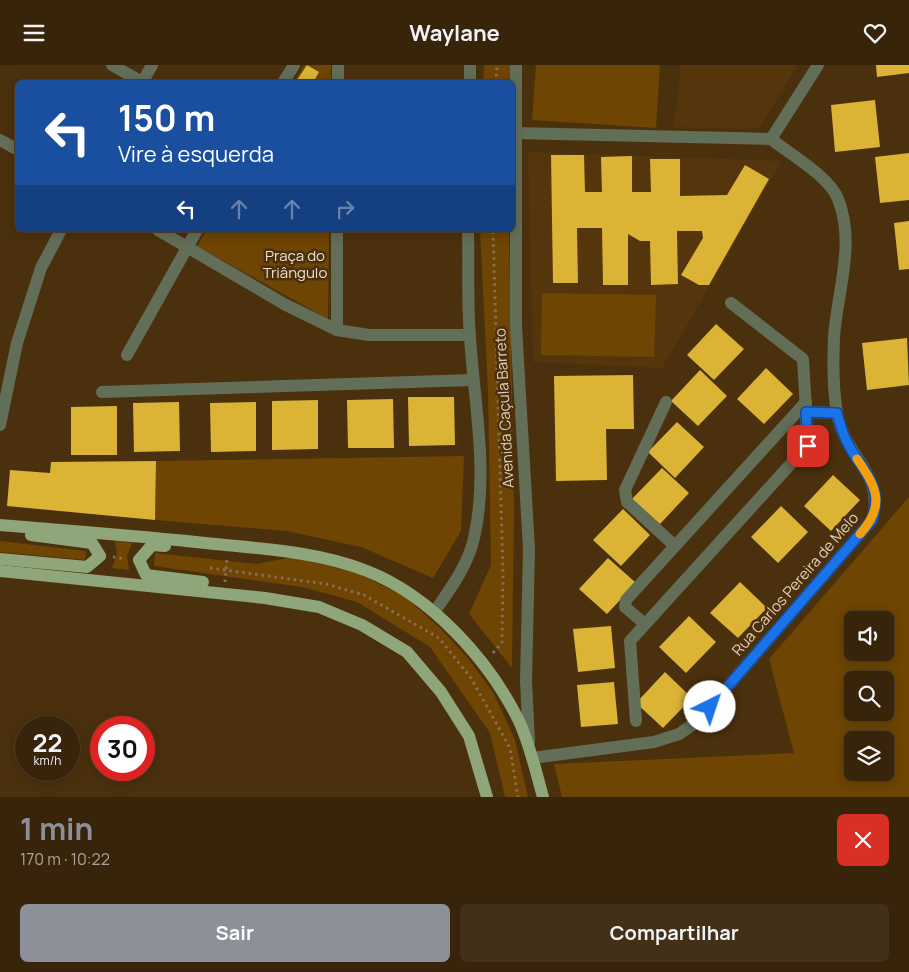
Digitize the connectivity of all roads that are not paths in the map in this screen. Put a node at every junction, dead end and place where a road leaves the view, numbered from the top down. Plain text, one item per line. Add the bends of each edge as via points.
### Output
1 (112, 65) edge
2 (152, 65) edge
3 (294, 65) edge
4 (338, 65) edge
5 (470, 65) edge
6 (516, 65) edge
7 (818, 65) edge
8 (138, 80) edge
9 (143, 80) edge
10 (285, 80) edge
11 (338, 80) edge
12 (470, 80) edge
13 (515, 99) edge
14 (515, 133) edge
15 (771, 139) junction
16 (0, 140) edge
17 (15, 148) edge
18 (515, 230) edge
19 (59, 232) edge
20 (161, 232) edge
21 (196, 232) edge
22 (337, 232) edge
23 (468, 232) edge
24 (187, 247) junction
25 (731, 303) dead end
26 (337, 330) junction
27 (470, 335) junction
28 (127, 355) dead end
29 (473, 380) junction
30 (102, 392) dead end
31 (666, 402) dead end
32 (806, 407) junction
33 (837, 413) junction
34 (0, 425) edge
35 (0, 525) edge
36 (0, 529) edge
37 (674, 546) junction
38 (255, 549) junction
39 (0, 559) edge
40 (0, 571) edge
41 (265, 598) junction
42 (435, 611) junction
43 (645, 624) junction
44 (636, 721) dead end
45 (531, 753) junction
46 (487, 797) edge
47 (543, 797) edge

1 - 8 street
2 - 9 street
3 - 10 street
4 - 11 street
5 - 12 street
6 - 13 street, Avenida Caçula Barreto
7 - 15 street
14 - 15 street
15 - 33 street, Rua Carlos Pereira de Melo via 826,181 838,197 846,222 845,256 834,338
16 - 17 street
18 - 45 street, Avenida Caçula Barreto via 516,326 529,549 526,681
19 - 34 street via 41,268 17,343
20 - 24 street
21 - 24 street
22 - 26 street
23 - 27 street, Avenida Caçula Barreto
24 - 26 street via 284,304
24 - 28 street
25 - 32 street via 803,359
26 - 27 street via 369,335
27 - 29 street, Avenida Caçula Barreto
29 - 30 street
29 - 42 street, Avenida Caçula Barreto via 479,497 474,538 460,575
31 - 37 street via 625,490 627,502
32 - 33 street
32 - 37 street
32 - 43 street via 808,446
33 - 45 street, Rua Carlos Pereira de Melo via 842,433 871,479 876,494 872,520 698,721 679,734 654,742
35 - 38 main road
36 - 39 main road via 9,533 92,543 100,556 87,567
37 - 43 street via 626,600 626,607
38 - 41 main road via 228,552 152,545 139,560 146,575 240,587
38 - 42 main road via 299,554 366,570 390,581
40 - 41 main road
41 - 46 main road via 319,607 362,625 407,652 441,692 469,736
42 - 45 main road via 495,678 520,723
43 - 44 street via 630,641
45 - 47 main road

